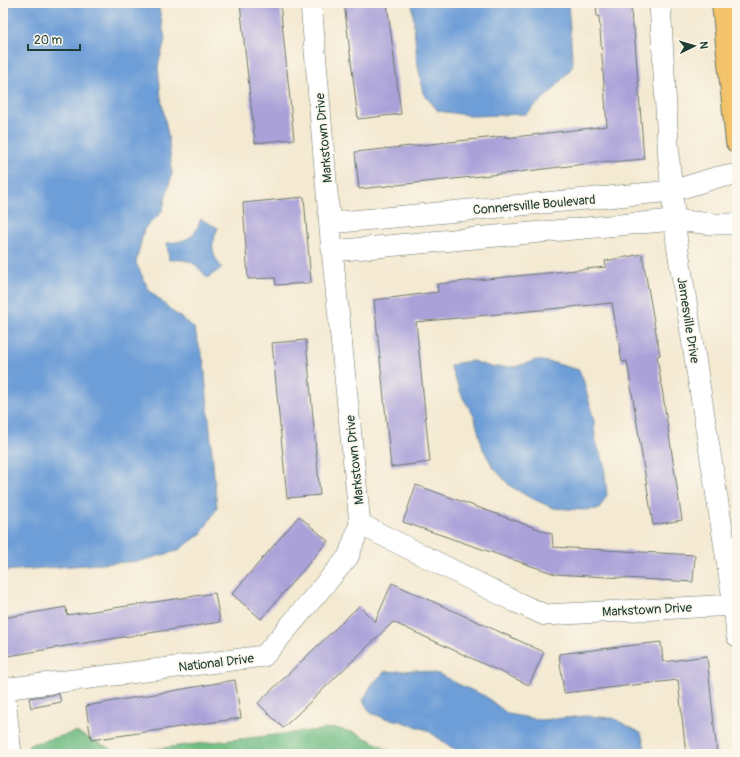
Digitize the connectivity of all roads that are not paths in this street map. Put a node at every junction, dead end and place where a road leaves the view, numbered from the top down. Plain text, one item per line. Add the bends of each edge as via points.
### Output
1 (311, 3) edge
2 (660, 3) edge
3 (723, 3) edge
4 (737, 142) edge
5 (737, 175) edge
6 (672, 191) junction
7 (674, 220) junction
8 (330, 223) junction
9 (737, 224) edge
10 (332, 251) junction
11 (360, 524) junction
12 (734, 605) junction
13 (737, 636) edge
14 (4, 689) edge
15 (11, 754) edge

1 - 8 street, Markstown Drive
2 - 6 street, Jamesville Drive
3 - 4 main road
5 - 6 street, Connersville Boulevard via 718,177
6 - 7 street, Jamesville Drive
6 - 8 street, Connersville Boulevard
7 - 9 street
7 - 10 street
7 - 12 street, Jamesville Drive
8 - 10 street, Markstown Drive
10 - 11 street, Markstown Drive
11 - 12 street, Markstown Drive via 545,615
11 - 14 street, National Drive via 348,557 264,656
12 - 13 street, Jamesville Drive
14 - 15 street

